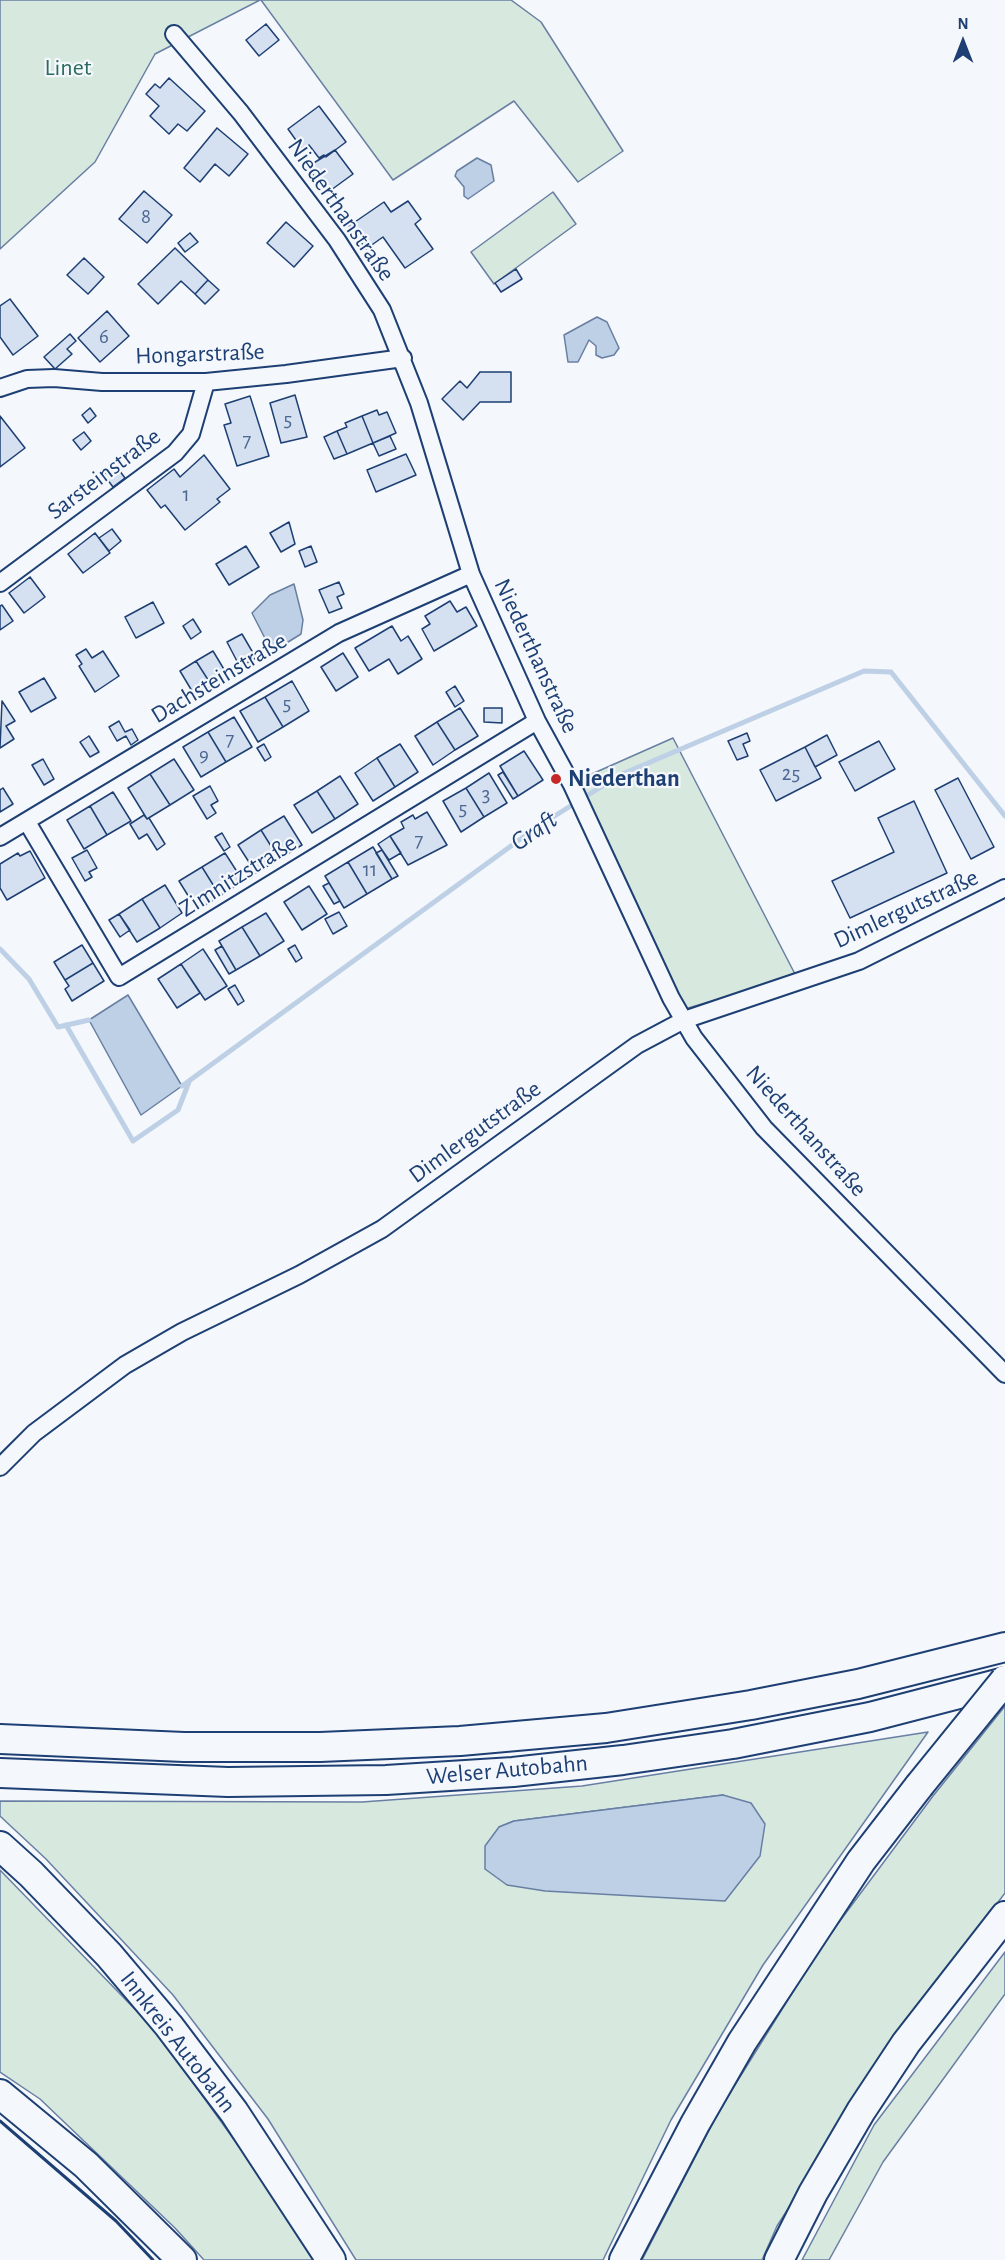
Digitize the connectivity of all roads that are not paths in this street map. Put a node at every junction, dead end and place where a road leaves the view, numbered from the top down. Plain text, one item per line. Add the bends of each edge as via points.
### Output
1 (174, 34) dead end
2 (402, 358) junction
3 (206, 381) junction
4 (0, 388) edge
5 (471, 574) junction
6 (0, 583) edge
7 (537, 721) junction
8 (27, 822) junction
9 (0, 837) edge
10 (1005, 888) edge
11 (684, 1020) junction
12 (1005, 1374) edge
13 (0, 1467) edge
14 (1005, 1647) edge
15 (1005, 1681) edge
16 (0, 1739) edge
17 (0, 1773) edge
18 (0, 1845) edge
19 (1005, 1916) edge
20 (0, 2094) edge
21 (182, 2260) edge
22 (331, 2260) edge
23 (624, 2260) edge
24 (780, 2260) edge

1 - 2 street, Niederthanstraße via 241,113 337,240 382,310
2 - 3 street, Hongarstraße
2 - 5 street, Niederthanstraße via 420,403
3 - 4 street, Hongarstraße via 54,378 27,379
3 - 6 street, Sarsteinstraße via 191,434 175,453
5 - 7 street, Niederthanstraße
5 - 8 street, Dachsteinstraße via 339,633
7 - 8 street, Zimnitzstraße via 119,977
7 - 11 street, Niederthanstraße via 572,785
8 - 9 street, Dachsteinstraße
10 - 11 street, Dimlergutstraße via 859,961
11 - 12 street, Niederthanstraße via 764,1128
11 - 13 street, Dimlergutstraße via 637,1045 382,1229 125,1365 34,1433
14 - 16 highway, Welser Autobahn via 858,1684 751,1705 583,1730 460,1741 320,1747 184,1747
15 - 17 highway, Welser Autobahn via 870,1717 732,1744 513,1772 386,1780 228,1782
15 - 23 highway, bridge via 861,1862 742,2042
18 - 22 highway, Innkreis Autobahn via 109,1955 169,2026 234,2112
19 - 24 highway via 906,2043 861,2111 813,2193
20 - 21 highway via 86,2164

